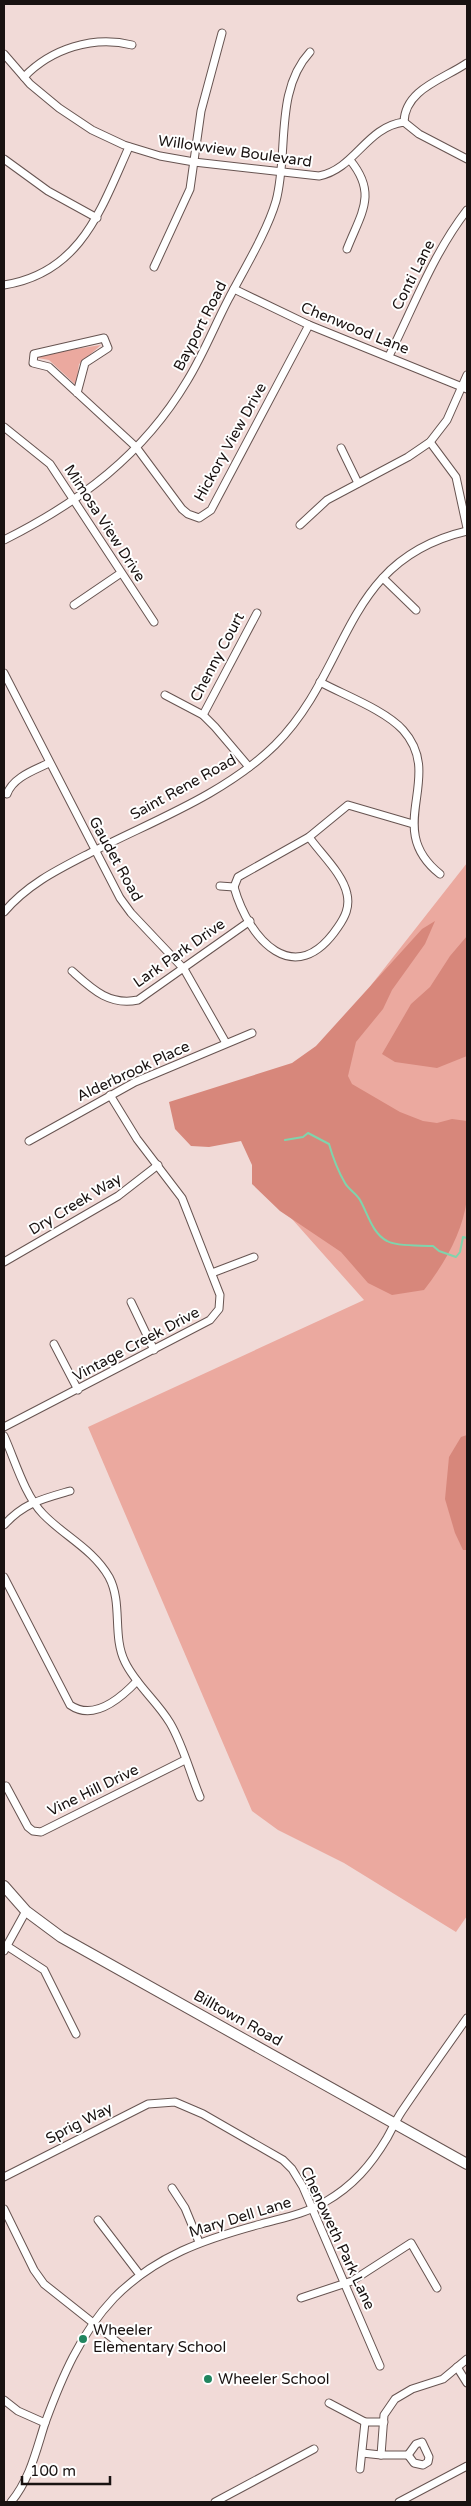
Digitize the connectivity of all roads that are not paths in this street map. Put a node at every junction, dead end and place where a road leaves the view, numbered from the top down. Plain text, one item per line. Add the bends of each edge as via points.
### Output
1 (222, 33) dead end
2 (132, 45) dead end
3 (310, 52) dead end
4 (4, 54) edge
5 (467, 63) edge
6 (24, 77) junction
7 (404, 122) junction
8 (129, 147) junction
9 (4, 159) edge
10 (467, 159) edge
11 (350, 160) junction
12 (194, 162) junction
13 (280, 172) junction
14 (467, 210) edge
15 (97, 218) junction
16 (347, 249) dead end
17 (154, 267) dead end
18 (4, 285) edge
19 (234, 289) junction
20 (309, 325) junction
21 (389, 356) junction
22 (467, 375) edge
23 (465, 388) edge
24 (77, 393) junction
25 (5, 429) edge
26 (430, 442) junction
27 (136, 447) junction
28 (341, 448) dead end
29 (358, 483) junction
30 (73, 502) junction
31 (300, 525) dead end
32 (467, 530) edge
33 (4, 540) edge
34 (121, 574) junction
35 (383, 578) junction
36 (74, 605) dead end
37 (416, 610) dead end
38 (257, 612) dead end
39 (154, 622) dead end
40 (4, 673) edge
41 (320, 682) junction
42 (165, 695) dead end
43 (202, 715) junction
44 (49, 763) junction
45 (248, 767) junction
46 (7, 794) dead end
47 (413, 824) junction
48 (309, 837) junction
49 (95, 850) junction
50 (440, 874) dead end
51 (220, 886) dead end
52 (234, 887) junction
53 (4, 912) edge
54 (250, 921) junction
55 (184, 969) junction
56 (72, 971) dead end
57 (252, 1033) dead end
58 (226, 1043) junction
59 (110, 1094) junction
60 (29, 1141) dead end
61 (158, 1165) junction
62 (254, 1258) dead end
63 (4, 1262) edge
64 (212, 1273) junction
65 (131, 1302) dead end
66 (54, 1344) dead end
67 (154, 1350) junction
68 (78, 1390) junction
69 (4, 1427) edge
70 (4, 1436) edge
71 (70, 1491) dead end
72 (35, 1501) junction
73 (4, 1525) edge
74 (4, 1577) edge
75 (136, 1682) junction
76 (185, 1760) junction
77 (6, 1786) dead end
78 (200, 1797) dead end
79 (4, 1886) edge
80 (26, 1911) junction
81 (5, 1948) edge
82 (467, 2018) edge
83 (76, 2034) dead end
84 (168, 2102) joint
85 (395, 2123) junction
86 (467, 2164) edge
87 (4, 2177) edge
88 (172, 2188) dead end
89 (312, 2208) junction
90 (4, 2209) edge
91 (98, 2220) dead end
92 (199, 2242) junction
93 (140, 2275) junction
94 (345, 2284) junction
95 (437, 2288) dead end
96 (301, 2298) dead end
97 (93, 2323) junction
98 (126, 2349) dead end
99 (467, 2358) edge
100 (380, 2366) dead end
101 (457, 2367) junction
102 (467, 2383) edge
103 (4, 2400) edge
104 (329, 2403) dead end
105 (364, 2422) junction
106 (384, 2422) junction
107 (45, 2423) junction
108 (314, 2449) dead end
109 (362, 2453) junction
110 (381, 2455) junction
111 (408, 2455) dead end
112 (467, 2466) edge
113 (360, 2469) dead end
114 (11, 2502) edge
115 (215, 2502) edge
116 (399, 2502) edge

1 - 12 street via 201,111
2 - 6 street via 114,42 81,44 64,49 42,60
3 - 13 street, Bayport Road via 298,68 291,86
4 - 6 street, Willowview Boulevard
5 - 7 street via 420,90 409,104
6 - 8 street, Willowview Boulevard via 74,119
7 - 10 street via 419,134
7 - 11 street, Willowview Boulevard via 390,125 375,134
8 - 12 street, Willowview Boulevard
8 - 15 street
9 - 15 street via 48,191
11 - 13 street, Willowview Boulevard via 326,174
11 - 16 street via 363,178 366,195
12 - 13 street, Willowview Boulevard
12 - 17 street via 186,201
13 - 19 street, Bayport Road via 276,201
14 - 21 street, Conti Lane via 443,245
15 - 18 street via 81,242 61,260 37,274
19 - 20 street, Chenwood Lane
19 - 27 street, Bayport Road via 186,383
20 - 21 street, Chenwood Lane
20 - 27 street, Hickory View Drive via 221,492 205,515 197,518 182,509
21 - 23 street, Chenwood Lane
22 - 23 street
23 - 26 street
24 - 24 street, Hickory View Drive via 49,367 33,363 34,354 104,338 108,348 85,364
24 - 27 street, Hickory View Drive
25 - 30 street, Mimosa View Drive via 50,464
26 - 29 street via 408,458
26 - 32 street via 456,476
27 - 30 street, Bayport Road
28 - 29 street
29 - 31 street via 327,500
30 - 33 street, Bayport Road
30 - 34 street, Mimosa View Drive
32 - 35 street, Saint Rene Road via 417,549
34 - 36 street
34 - 39 street, Mimosa View Drive
35 - 37 street
35 - 41 street, Saint Rene Road via 360,606
38 - 43 street, Chenny Court
40 - 44 street, Gaudet Road
41 - 45 street, Saint Rene Road via 304,710 285,733
41 - 47 street via 388,718 409,738 420,764
42 - 43 street
43 - 45 street
44 - 46 street via 18,780
44 - 49 street, Gaudet Road
45 - 49 street, Saint Rene Road via 213,790
47 - 48 street via 359,810 349,804
47 - 50 street via 420,852
48 - 52 street via 238,877
48 - 54 street via 347,894 347,912 333,934 317,950 290,956 265,945
49 - 53 street, Saint Rene Road via 30,885
49 - 55 street, Gaudet Road via 125,906
51 - 52 street
52 - 54 street
54 - 55 street, Lark Park Drive
55 - 56 street, Lark Park Drive via 144,998 122,1002 101,995
55 - 58 street, Gaudet Road
57 - 58 street, Alderbrook Place
58 - 59 street, Alderbrook Place
59 - 60 street, Alderbrook Place
59 - 61 street, Vintage Creek Drive via 136,1139
61 - 63 street, Dry Creek Way via 118,1196
61 - 64 street, Vintage Creek Drive via 181,1196
62 - 64 street
64 - 67 street, Vintage Creek Drive via 220,1300 214,1317
65 - 67 street
66 - 68 street
67 - 68 street, Vintage Creek Drive
68 - 69 street, Vintage Creek Drive
70 - 72 street
71 - 72 street
72 - 73 street via 17,1511
72 - 75 street via 42,1513 97,1561 109,1578 115,1592 124,1660
74 - 75 street via 70,1705 81,1711 98,1710
75 - 76 street via 171,1725
76 - 77 street, Vine Hill Drive via 41,1832 28,1827
76 - 78 street
79 - 80 main road, Billtown Road
80 - 81 street
80 - 85 main road, Billtown Road via 62,1937
81 - 83 street via 44,1970
82 - 85 street, Mary Dell Lane
84 - 87 street, Sprig Way via 145,2105
84 - 89 street, Chenoweth Park Lane via 188,2106 283,2160 296,2175
85 - 86 main road, Billtown Road
85 - 89 street, Mary Dell Lane via 360,2176
88 - 92 street via 185,2208
89 - 92 street, Mary Dell Lane
89 - 94 street, Chenoweth Park Lane
90 - 97 street via 44,2284
91 - 93 street
92 - 93 street, Mary Dell Lane
93 - 97 street, Mary Dell Lane
94 - 95 street via 411,2244
94 - 96 street
94 - 100 street, Chenoweth Park Lane
97 - 98 street
97 - 107 street, Mary Dell Lane via 65,2370
99 - 101 street
101 - 102 street
101 - 106 street via 443,2379 401,2394 390,2406
103 - 107 street via 18,2411
104 - 105 street
105 - 106 street
105 - 109 street
106 - 110 street
107 - 114 street, Mary Dell Lane via 28,2475
108 - 115 street
109 - 110 street
109 - 113 street
110 - 111 street
112 - 116 street

